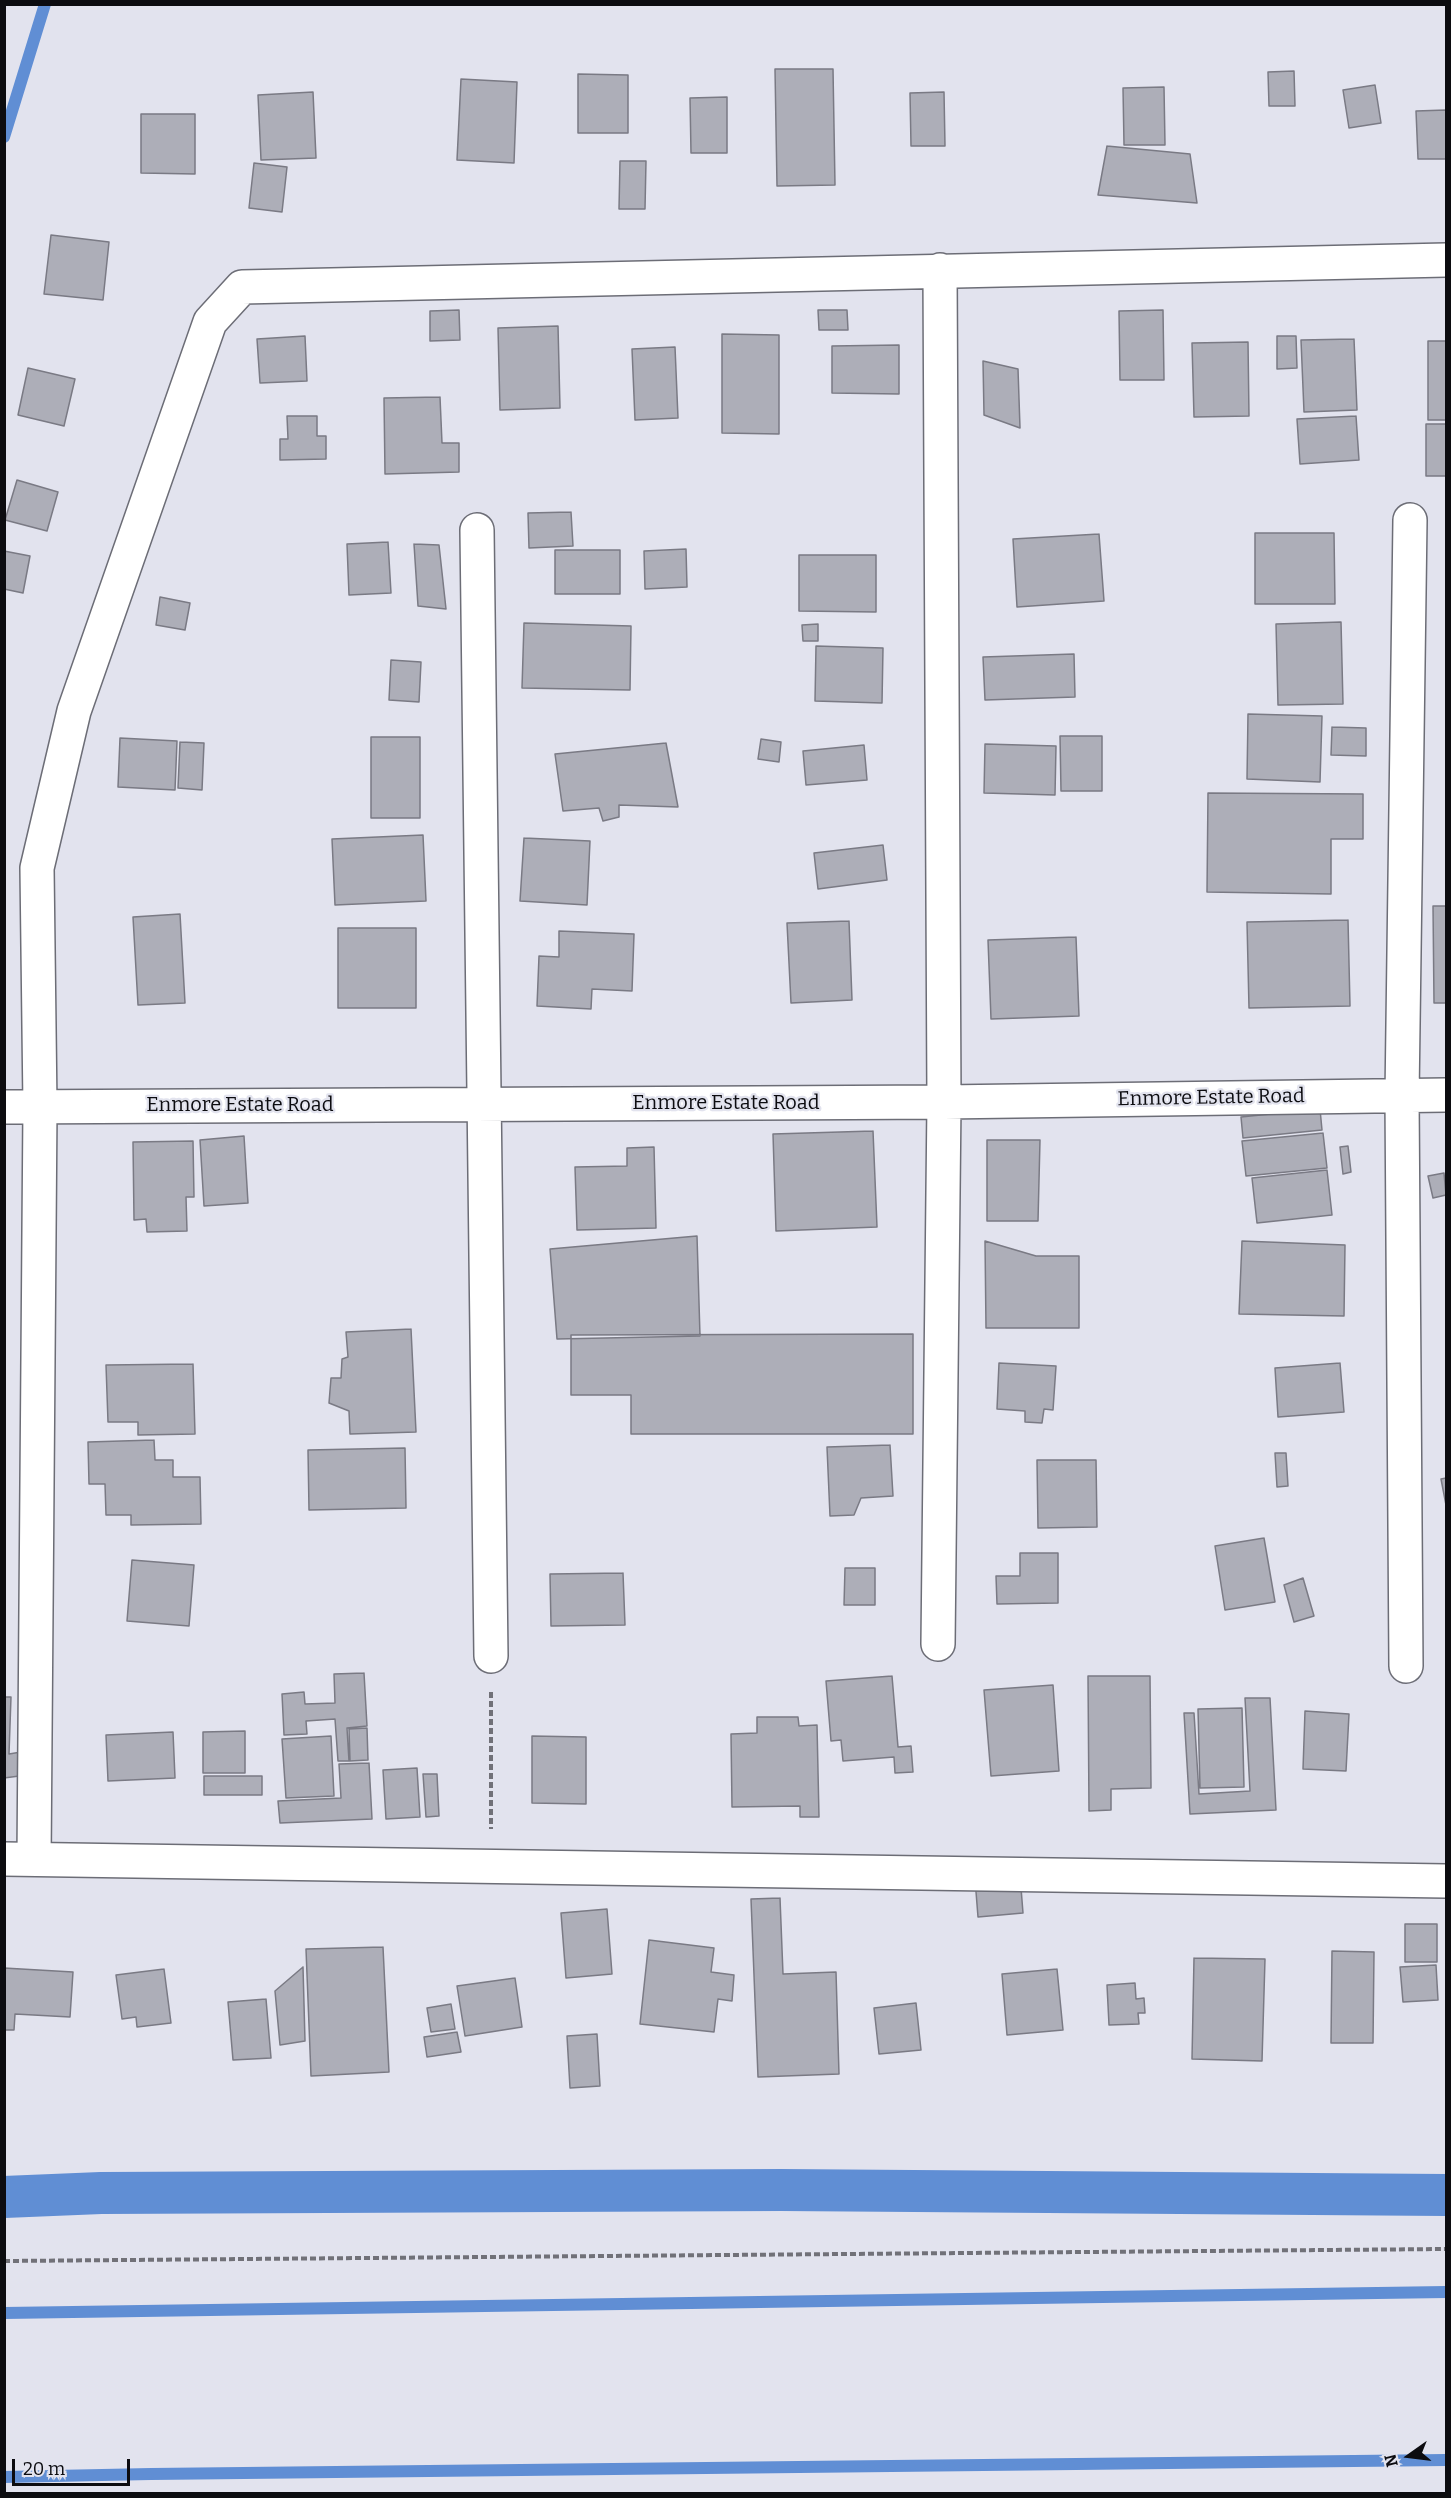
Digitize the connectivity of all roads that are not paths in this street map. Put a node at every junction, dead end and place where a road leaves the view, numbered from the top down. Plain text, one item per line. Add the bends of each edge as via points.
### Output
1 (1446, 260) edge
2 (940, 270) junction
3 (1410, 520) dead end
4 (477, 530) dead end
5 (1446, 1095) edge
6 (1402, 1096) junction
7 (944, 1102) junction
8 (484, 1104) junction
9 (4, 1107) edge
10 (40, 1107) junction
11 (938, 1644) dead end
12 (491, 1656) road end
13 (1406, 1666) dead end
14 (19, 1859) edge
15 (1446, 1881) edge

1 - 2 street
2 - 7 street
2 - 10 street via 242,287 210,322 74,711 37,868
3 - 6 street
4 - 8 street
5 - 6 street, Enmore Estate Road
6 - 7 street, Enmore Estate Road
6 - 13 street
7 - 8 street, Enmore Estate Road
7 - 11 street
8 - 10 street, Enmore Estate Road
8 - 12 street
9 - 10 street, Enmore Estate Road
10 - 14 street
14 - 15 street

